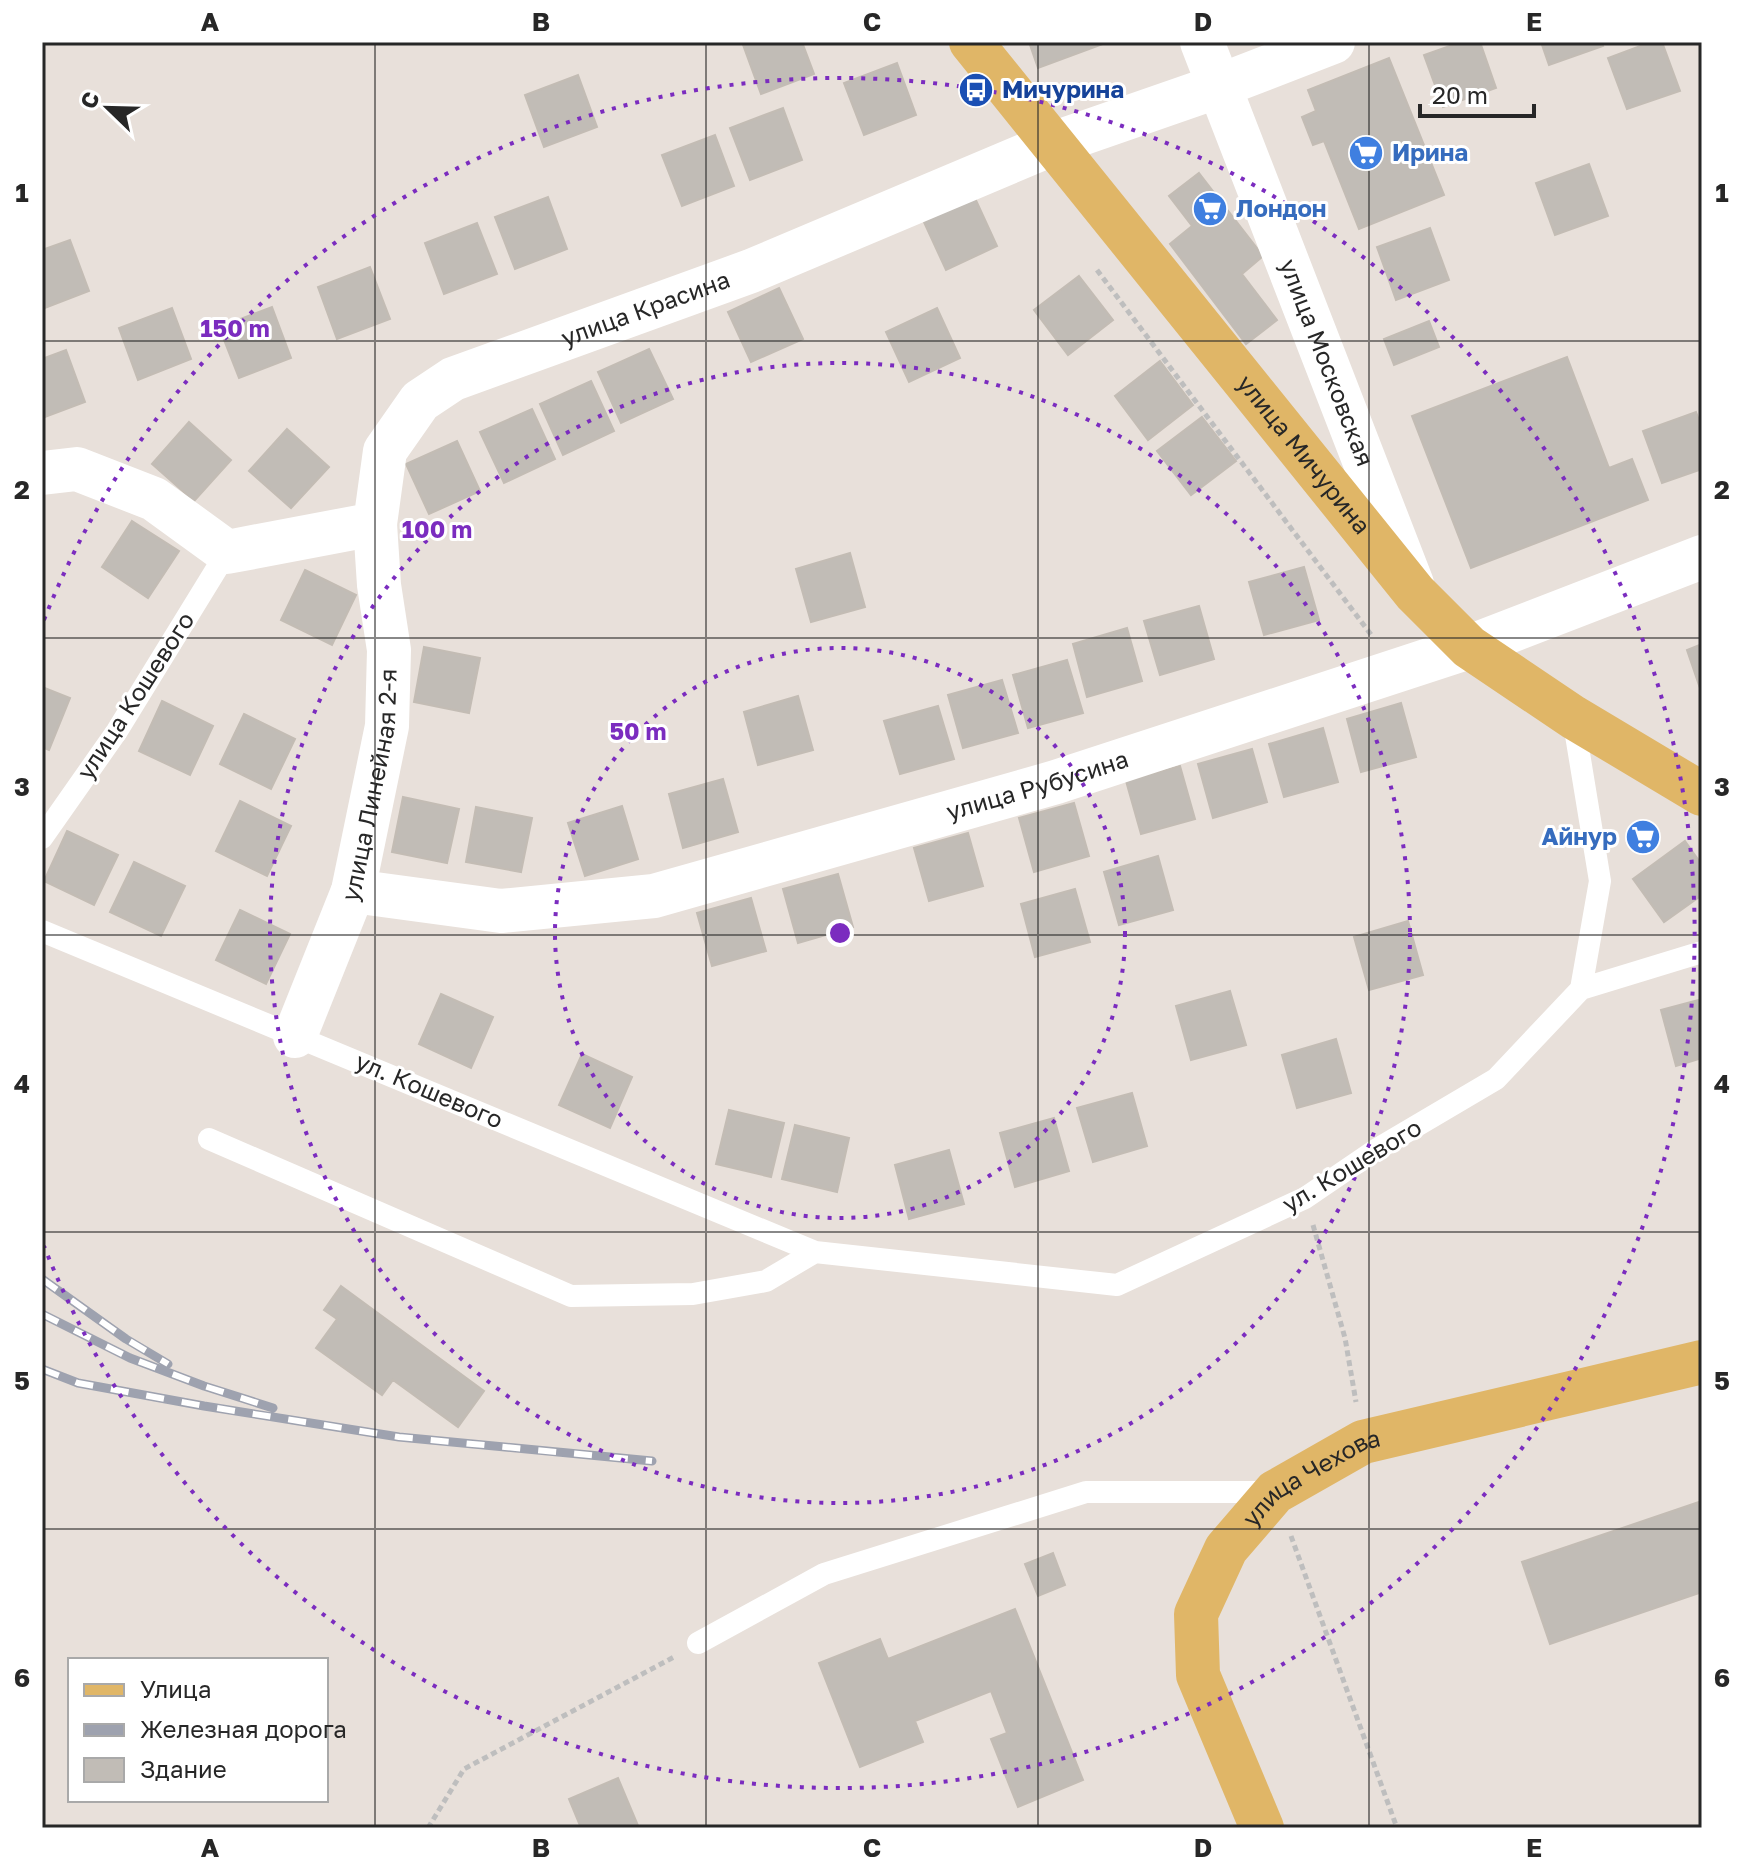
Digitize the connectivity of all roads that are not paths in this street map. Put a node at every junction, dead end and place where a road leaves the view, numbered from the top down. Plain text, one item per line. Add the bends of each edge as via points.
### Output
1 (971, 42) edge
2 (1202, 42) edge
3 (1333, 42) edge
4 (1219, 86) junction
5 (1052, 144) junction
6 (42, 473) edge
7 (375, 524) junction
8 (227, 552) junction
9 (1702, 557) edge
10 (1415, 593) junction
11 (1469, 647) junction
12 (1573, 717) junction
13 (1702, 794) edge
14 (42, 838) edge
15 (353, 891) junction
16 (42, 931) edge
17 (1702, 952) edge
18 (1581, 989) junction
19 (295, 1036) junction
20 (209, 1139) dead end
21 (815, 1252) junction
22 (1702, 1362) edge
23 (1275, 1492) junction
24 (698, 1643) road end
25 (1262, 1828) edge

1 - 5 main road, улица Мичурина
2 - 4 street, улица Московская
3 - 4 street, улица Красина
4 - 5 street, улица Красина
4 - 10 street, улица Московская
5 - 7 street, улица Красина via 751,271 453,379 420,401 385,451
5 - 10 main road, улица Мичурина
6 - 8 street via 77,469 154,499
7 - 8 street
7 - 15 street, улица Линейная 2-я via 389,650 387,726
8 - 14 lane, улица Кошевого via 117,731
9 - 11 street, улица Рубусина
10 - 11 main road, улица Мичурина
11 - 12 main road, улица Мичурина
11 - 15 street, улица Рубусина via 1056,782 654,896 501,911
12 - 13 main road, улица Мичурина
12 - 18 lane via 1600,881
15 - 19 street, улица Линейная 2-я
16 - 19 lane, ул. Кошевого
17 - 18 lane
18 - 21 lane, ул. Кошевого via 1496,1079 1305,1198 1117,1285
19 - 21 lane, ул. Кошевого
20 - 21 lane via 571,1296 693,1294 766,1281
22 - 23 main road, улица Чехова via 1363,1442
23 - 24 lane via 1086,1492 824,1574
23 - 25 main road, улица Чехова via 1226,1549 1196,1614 1198,1675

